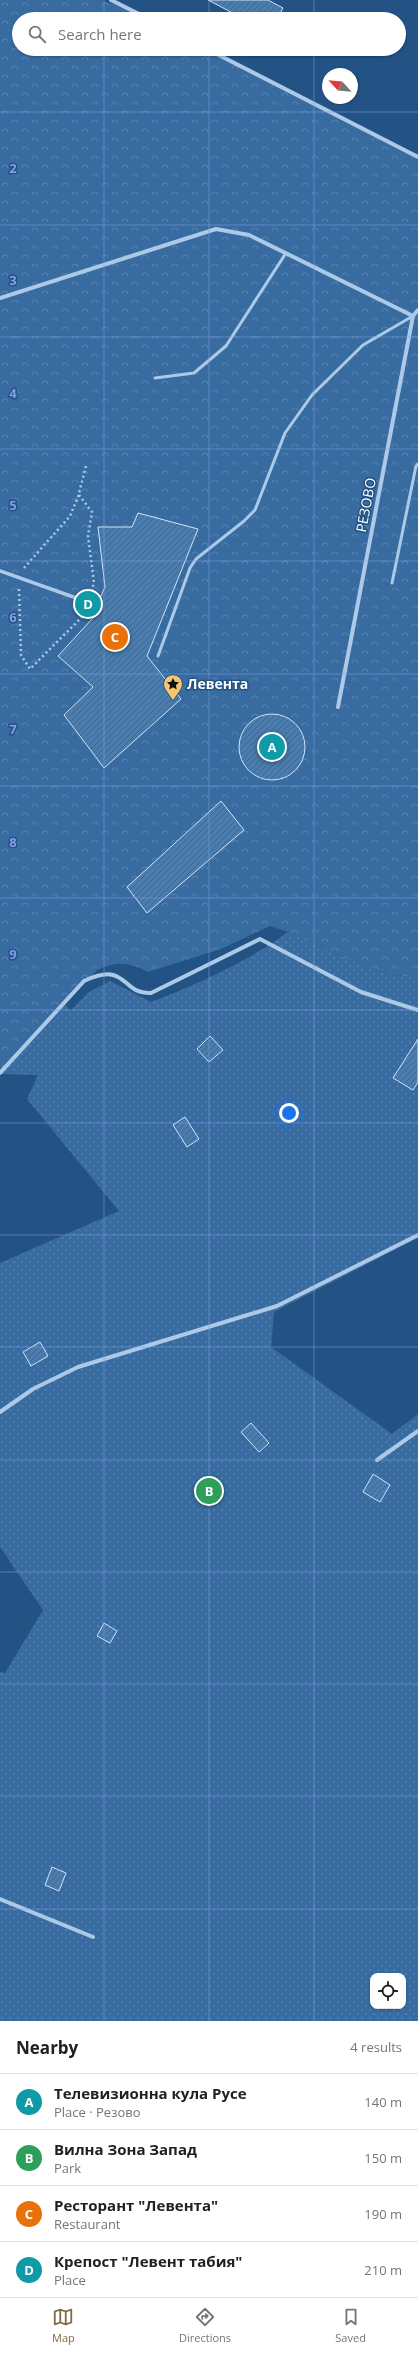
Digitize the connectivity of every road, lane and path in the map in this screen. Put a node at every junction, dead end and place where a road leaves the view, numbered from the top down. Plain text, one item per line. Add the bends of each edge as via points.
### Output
1 (111, 0) edge
2 (135, 12) edge
3 (221, 56) edge
4 (418, 158) edge
5 (286, 253) junction
6 (0, 298) edge
7 (418, 310) edge
8 (413, 316) junction
9 (155, 378) dead end
10 (418, 464) edge
11 (86, 466) dead end
12 (79, 495) junction
13 (0, 571) edge
14 (9, 574) junction
15 (392, 583) dead end
16 (87, 602) junction
17 (96, 605) dead end
18 (158, 656) dead end
19 (338, 707) dead end
20 (418, 1010) edge
21 (0, 1073) edge
22 (418, 1235) edge
23 (0, 1412) edge
24 (418, 1431) edge
25 (377, 1460) dead end
26 (0, 1899) edge
27 (93, 1937) dead end

1 - 2 street
3 - 4 street
5 - 6 street via 249,235 216,229
5 - 8 street
5 - 9 lane via 226,346 194,373
7 - 8 street, РЕЗОВО
8 - 18 lane via 362,345 312,395 285,433 255,510 193,563
8 - 19 street, РЕЗОВО
10 - 15 lane
11 - 12 path
12 - 14 path via 70,516 40,552 26,567
12 - 16 path via 92,512 88,536 94,584
13 - 14 street
14 - 16 street
14 - 16 path via 19,586 21,654 30,669 83,616
16 - 17 street
20 - 21 street via 361,992 260,939 151,993 143,994 118,977 107,973 98,974 84,981
22 - 23 street via 277,1306 78,1366 33,1389
24 - 25 street
26 - 27 street

